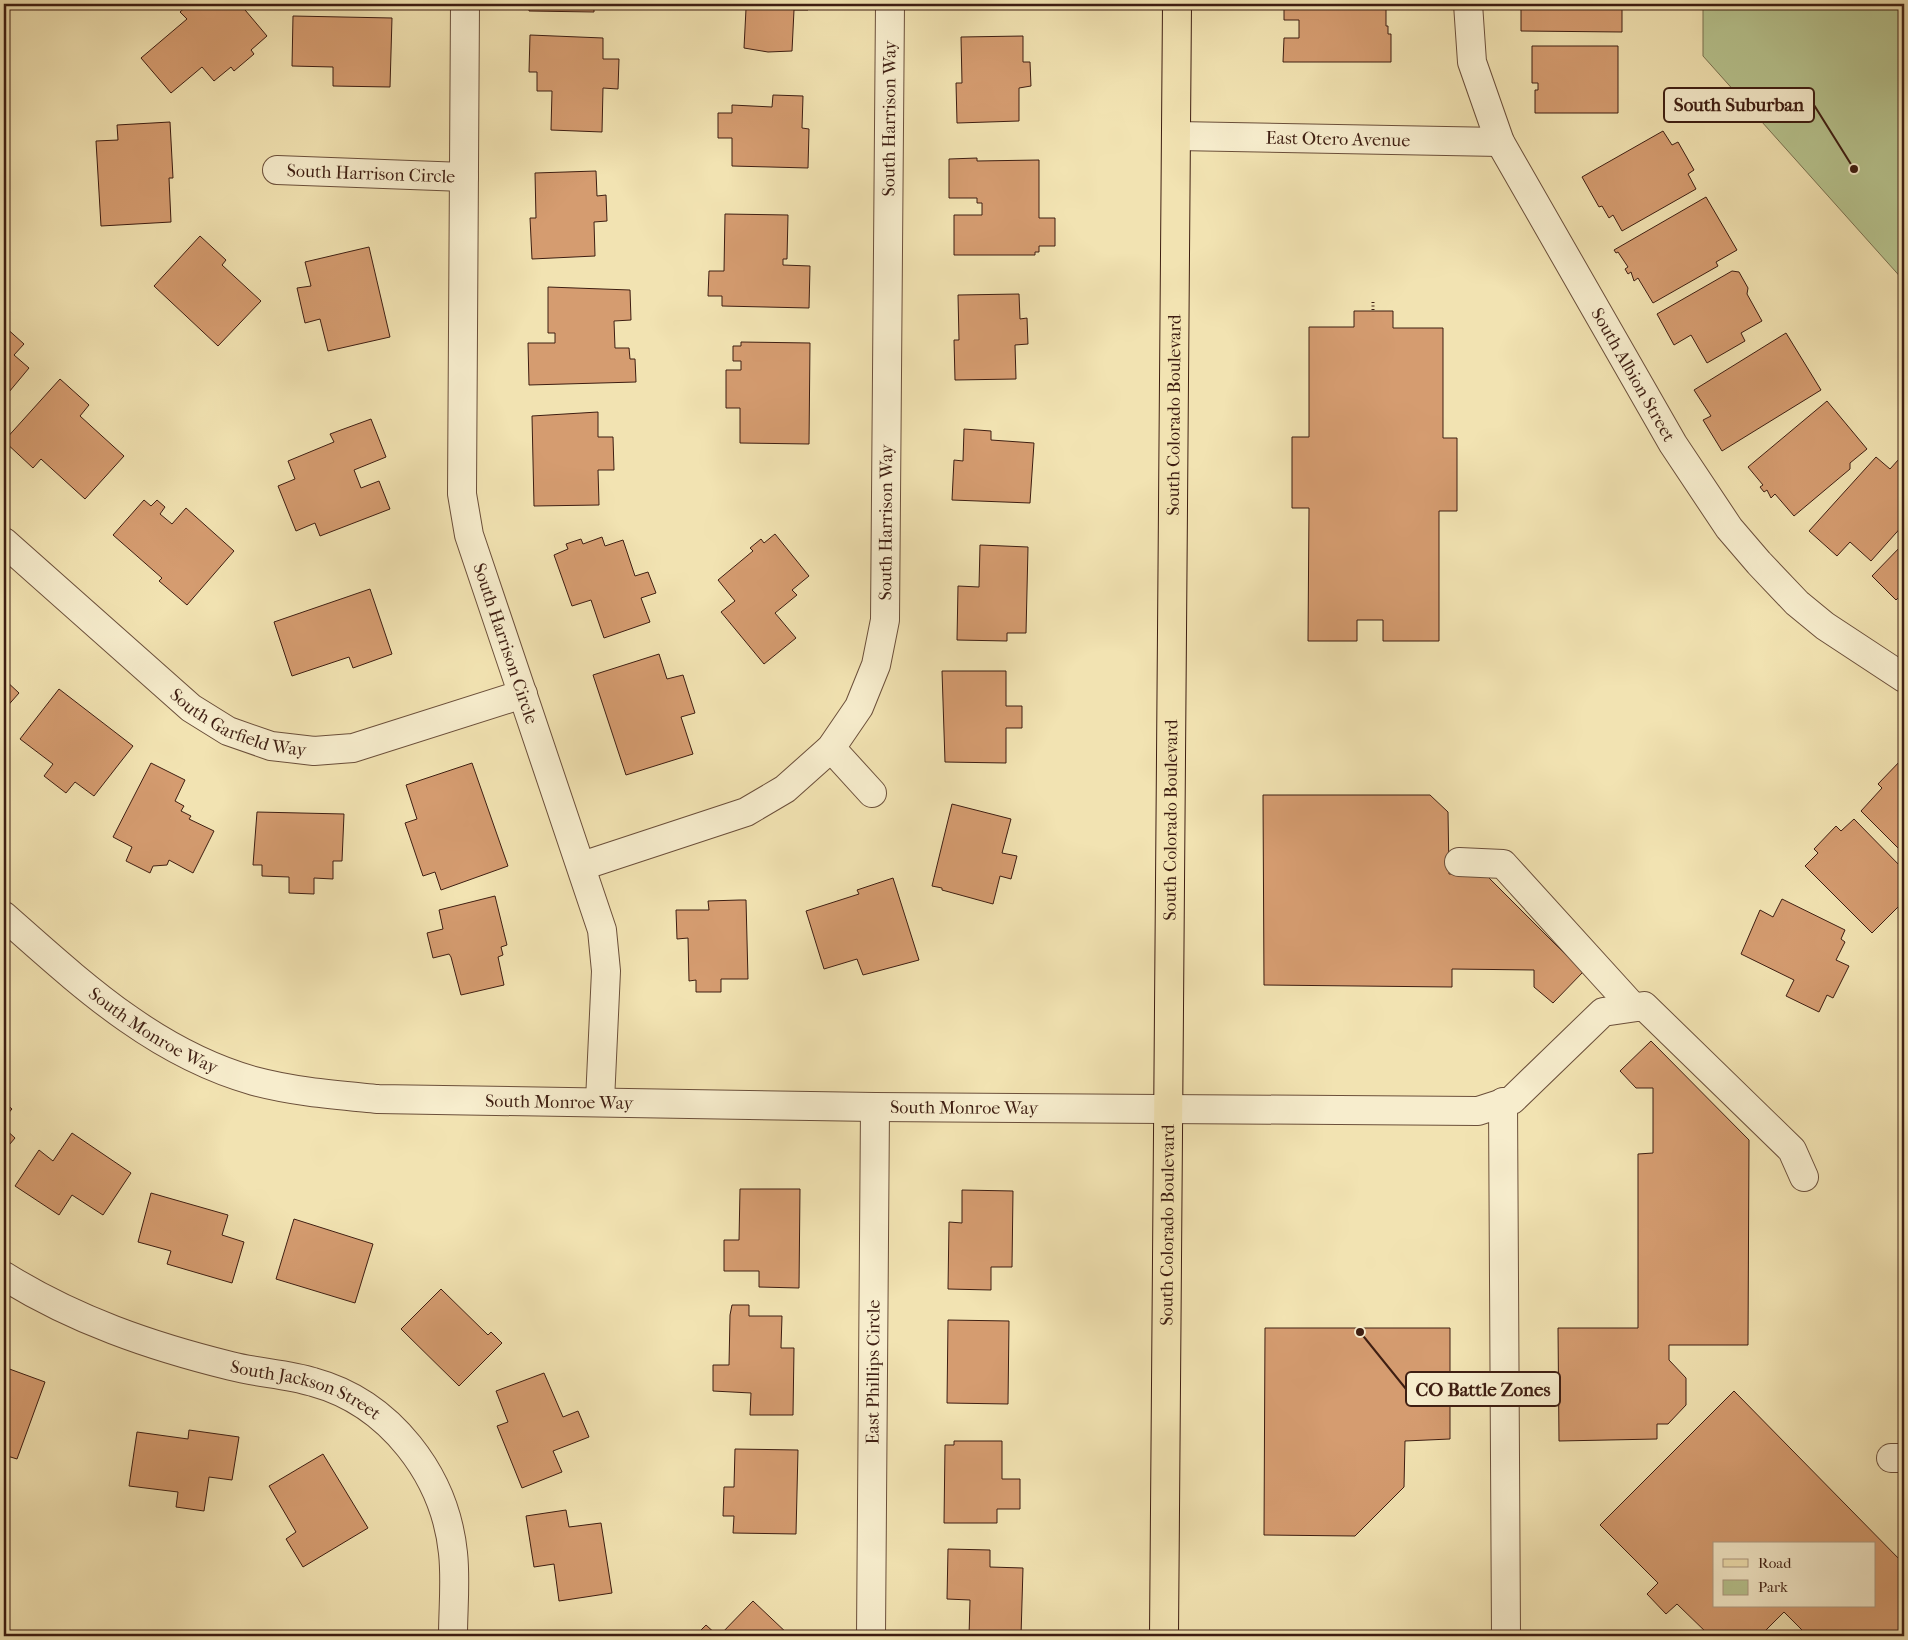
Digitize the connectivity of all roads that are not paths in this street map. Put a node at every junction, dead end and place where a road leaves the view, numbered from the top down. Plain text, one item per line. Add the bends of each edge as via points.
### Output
1 (465, 4) edge
2 (890, 4) edge
3 (1177, 4) edge
4 (1468, 4) edge
5 (1177, 136) junction
6 (1500, 142) junction
7 (277, 170) dead end
8 (464, 177) junction
9 (4, 542) edge
10 (1904, 678) edge
11 (523, 694) junction
12 (831, 748) junction
13 (872, 793) dead end
14 (1459, 862) dead end
15 (582, 866) junction
16 (4, 916) edge
17 (1633, 1007) junction
18 (600, 1101) junction
19 (1503, 1102) junction
20 (875, 1107) junction
21 (1169, 1110) junction
22 (1804, 1177) dead end
23 (4, 1276) edge
24 (453, 1636) edge
25 (871, 1636) edge
26 (1164, 1636) edge
27 (1506, 1636) edge

1 - 8 street, South Harrison Circle
2 - 12 street, South Harrison Way via 886,620 876,665 859,707
3 - 5 main road, South Colorado Boulevard
4 - 6 street, South Albion Street via 1472,62
5 - 6 street, East Otero Avenue
5 - 21 main road, South Colorado Boulevard
6 - 10 street, South Albion Street via 1673,444 1729,528 1759,563 1825,626
7 - 8 street, South Harrison Circle
8 - 11 street, South Harrison Circle via 462,494 469,535
9 - 11 street, South Garfield Way via 192,708 228,731 271,746 314,751 352,748
11 - 15 street, South Harrison Circle
12 - 13 street
12 - 15 street, South Harrison Way via 785,790 746,812
14 - 17 street via 1503,864
15 - 18 street, South Harrison Circle via 602,930 606,971
16 - 18 street, South Monroe Way via 89,991 149,1035 206,1064 254,1081 314,1093 378,1099
17 - 19 street, South Monroe Way via 1603,1012 1512,1100
17 - 22 street via 1644,1006 1792,1150
18 - 20 street, South Monroe Way
19 - 21 street, South Monroe Way via 1478,1111
19 - 27 street
20 - 21 street, South Monroe Way
20 - 25 street, East Phillips Circle
21 - 26 main road, South Colorado Boulevard
23 - 24 street, South Jackson Street via 86,1320 146,1344 234,1367 314,1382 348,1396 382,1418 413,1450 433,1482 448,1520 454,1554

